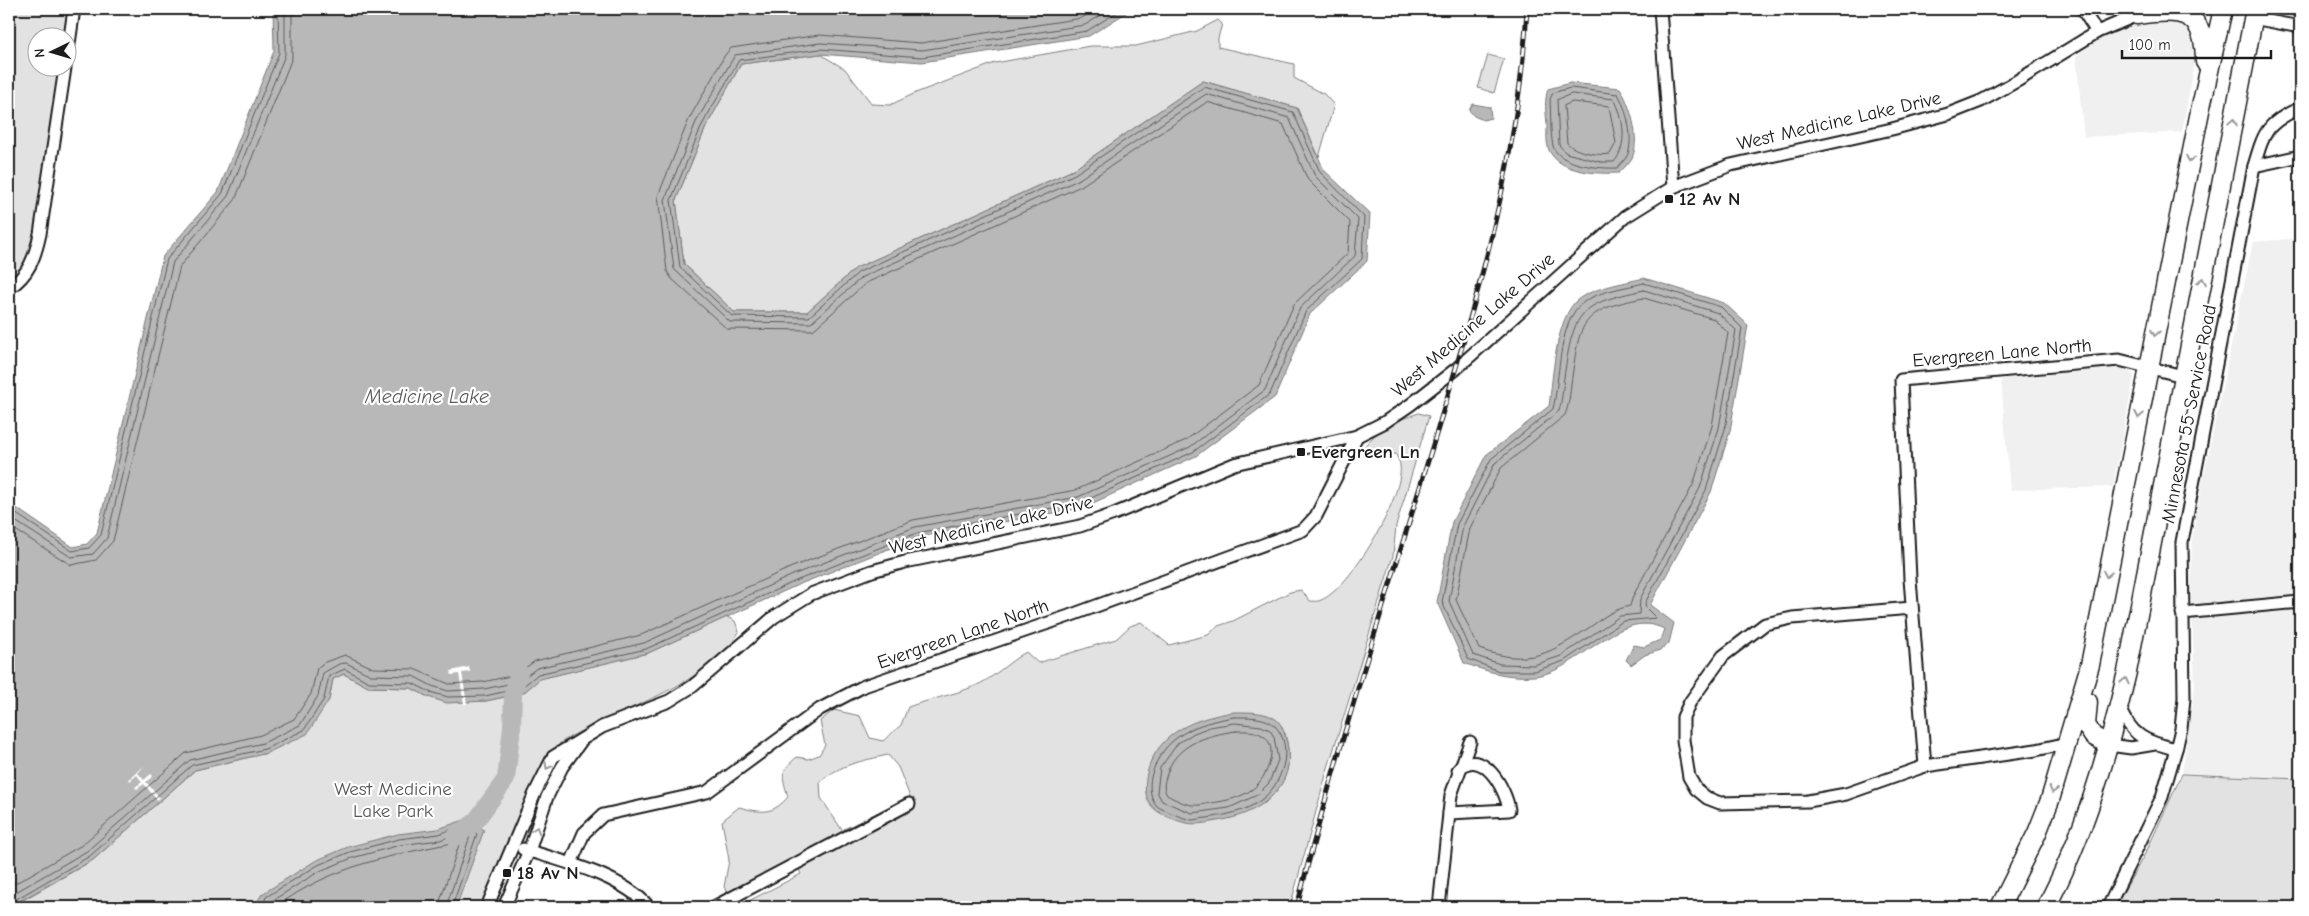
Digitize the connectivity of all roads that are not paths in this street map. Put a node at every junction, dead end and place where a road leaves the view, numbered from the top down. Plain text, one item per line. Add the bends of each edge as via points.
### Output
1 (74, 9) edge
2 (1660, 9) edge
3 (2082, 9) edge
4 (2156, 9) edge
5 (2223, 9) edge
6 (2254, 9) edge
7 (2294, 9) edge
8 (2300, 10) edge
9 (2137, 15) junction
10 (2300, 27) edge
11 (71, 28) edge
12 (2097, 32) junction
13 (63, 78) edge
14 (2202, 102) junction
15 (2300, 108) edge
16 (2300, 156) edge
17 (2254, 166) junction
18 (1674, 188) junction
19 (9, 288) edge
20 (2148, 367) junction
21 (2183, 376) junction
22 (1357, 436) junction
23 (2102, 600) junction
24 (2300, 602) edge
25 (1912, 608) junction
26 (2182, 614) junction
27 (2120, 705) junction
28 (585, 736) junction
29 (1470, 742) dead end
30 (2068, 743) junction
31 (2155, 744) junction
32 (2109, 745) junction
33 (2176, 749) junction
34 (1924, 766) junction
35 (1458, 770) junction
36 (909, 804) dead end
37 (1449, 812) junction
38 (514, 846) junction
39 (529, 851) junction
40 (571, 863) junction
41 (487, 907) edge
42 (504, 907) edge
43 (649, 907) edge
44 (714, 907) edge
45 (1439, 907) edge
46 (2000, 907) edge
47 (2046, 907) edge
48 (2108, 907) edge

1 - 11 street
2 - 18 street
3 - 12 street
4 - 9 street, West Medicine Lake Drive
5 - 14 highway
6 - 10 street via 2263,20
21 -> 6 highway
7 - 8 street
9 - 12 street, West Medicine Lake Drive
9 - 14 highway via 2175,12 2199,26 2203,34 2205,61
12 - 18 street, West Medicine Lake Drive via 2017,81 1948,114 1731,165
13 - 19 street via 34,258 27,272
14 -> 20 highway
15 - 17 street, Minnesota 55 Service Road via 2285,115 2264,133
16 - 17 street
17 - 26 street, Minnesota 55 Service Road via 2182,542
18 - 22 street, West Medicine Lake Drive via 1625,217 1410,405
20 - 21 street, Evergreen Lane North
20 -> 23 highway
20 - 25 street, Evergreen Lane North via 2119,360 1901,380
27 -> 21 highway via 2142,605
22 - 28 street, West Medicine Lake Drive via 1234,464 1080,526 905,562 834,584 774,617 693,686 669,701
22 - 40 street, Evergreen Lane North via 1316,516 1303,530 1064,618 864,686 820,709 707,792 603,815 584,833
23 - 30 highway via 2090,665
23 - 32 highway via 2107,606 2107,616 2086,725 2093,736
24 - 26 street
25 - 34 street
25 - 34 street via 1792,618 1765,624 1723,656 1690,702 1683,717 1683,740 1689,777 1702,794 1720,803 1808,801 1846,794
26 - 33 street, Minnesota 55 Service Road via 2184,698
27 - 31 street via 2125,721 2136,734
27 - 32 highway
28 -> 38 street, West Medicine Lake Drive via 553,757
39 -> 28 street via 546,797 562,767
29 - 35 street
30 - 34 street
30 -> 46 highway via 2037,833
31 - 32 street via 2131,748
31 - 33 street
32 - 47 highway via 2073,850
33 - 48 street, Minnesota 55 Service Road via 2162,797
35 - 37 street
35 - 37 street via 1471,763 1494,774 1505,793 1508,810
36 - 44 street
37 - 45 street
38 - 39 street
38 - 41 street, West Medicine Lake Drive
39 - 40 street
39 - 42 street
40 - 43 street via 623,886

